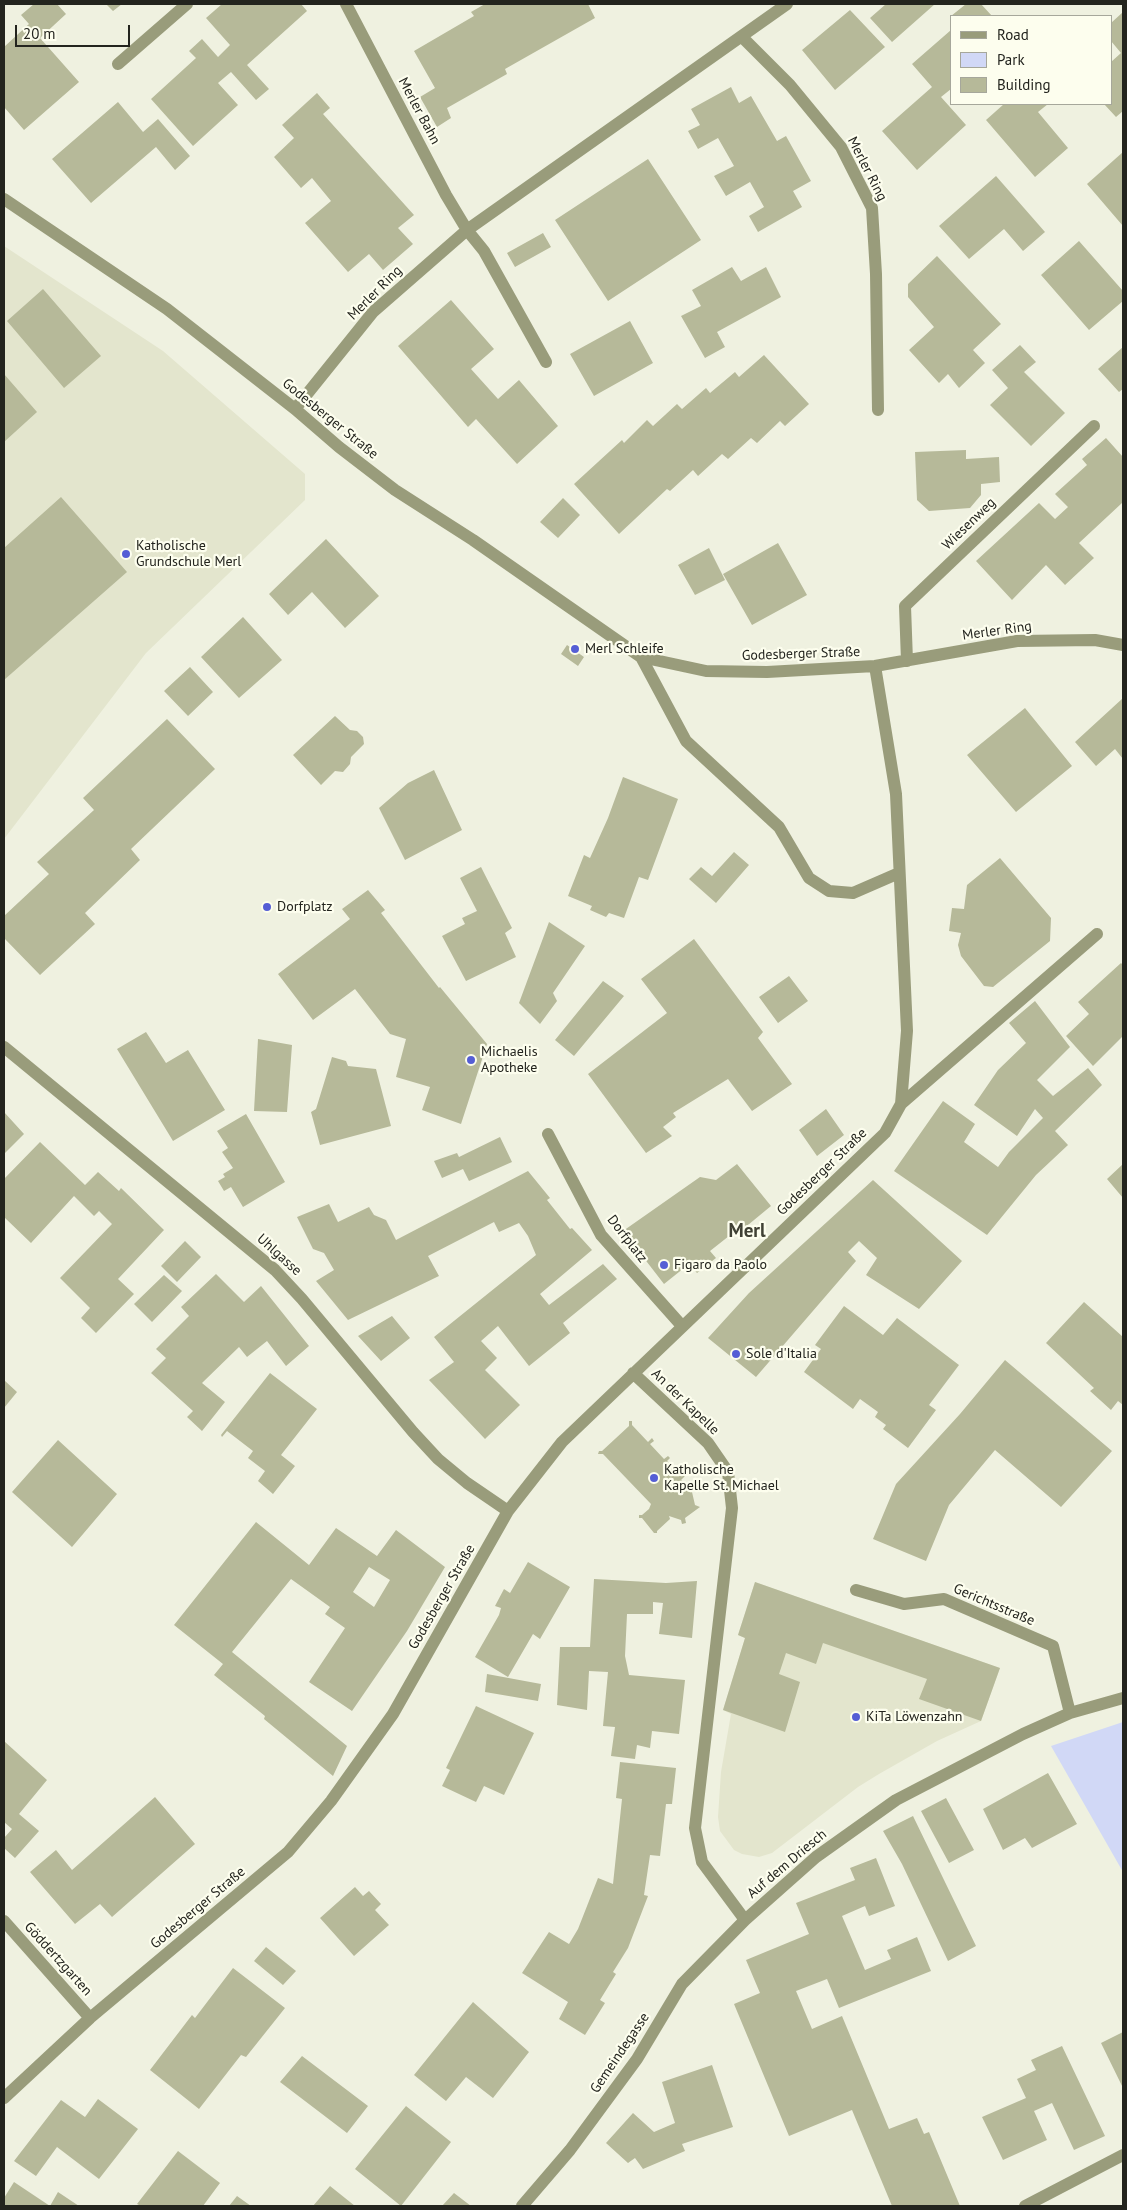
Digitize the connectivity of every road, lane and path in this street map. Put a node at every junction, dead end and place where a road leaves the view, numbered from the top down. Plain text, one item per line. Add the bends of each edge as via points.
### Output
1 (187, 4) edge
2 (346, 4) edge
3 (787, 4) edge
4 (742, 37) junction
5 (118, 64) dead end
6 (4, 199) edge
7 (466, 230) junction
8 (546, 362) dead end
9 (295, 409) junction
10 (878, 410) dead end
11 (1094, 426) dead end
12 (1123, 646) edge
13 (641, 657) junction
14 (907, 661) junction
15 (876, 666) junction
16 (899, 873) junction
17 (1097, 934) dead end
18 (4, 1047) edge
19 (901, 1104) junction
20 (548, 1134) dead end
21 (682, 1326) junction
22 (633, 1373) junction
23 (508, 1511) junction
24 (726, 1570) joint
25 (856, 1590) dead end
26 (1123, 1698) edge
27 (1070, 1713) junction
28 (745, 1920) junction
29 (4, 1921) edge
30 (90, 2018) junction
31 (4, 2098) edge
32 (1123, 2155) edge
33 (522, 2206) edge
34 (1025, 2206) edge

1 - 5 street
2 - 7 street, Merler Bahn
3 - 4 street, Merler Ring
4 - 7 street, Merler Ring
4 - 10 street, Merler Ring via 790,85 841,147 872,208
6 - 9 street, Godesberger Straße via 167,309
7 - 8 street via 484,250
7 - 9 street, Merler Ring via 373,312
9 - 13 street, Godesberger Straße via 395,490
11 - 14 street, Wiesenweg via 905,606
12 - 14 street, Merler Ring via 1095,640 1017,641
13 - 15 street, Godesberger Straße via 706,670 767,672
13 - 16 street, Godesberger Straße via 686,741 779,827 809,878 829,891 853,893
14 - 15 street, Merler Ring
15 - 16 street, Godesberger Straße via 896,794
16 - 19 street, Godesberger Straße via 907,1031
17 - 19 street, Godesberger Straße
18 - 23 street, Uhlgasse via 275,1270 438,1459
19 - 21 street, Godesberger Straße via 885,1133
20 - 21 street, Dorfplatz via 601,1235
21 - 22 street, Godesberger Straße
22 - 23 street, Godesberger Straße via 562,1442
22 - 24 street, An der Kapelle via 708,1443 728,1472 732,1508
23 - 30 street, Godesberger Straße via 393,1714 331,1800 288,1852
24 - 28 street, Auf dem Driesch via 695,1828 702,1862
25 - 27 street, Gerichtsstraße via 904,1604 944,1599 1053,1646
26 - 27 street, Auf dem Driesch
27 - 28 street, Auf dem Driesch via 896,1800 816,1857
28 - 33 street, Gemeindegasse via 682,1984 638,2059 570,2150
29 - 30 street, Göddertzgarten
30 - 31 street, Godesberger Straße
32 - 34 street

